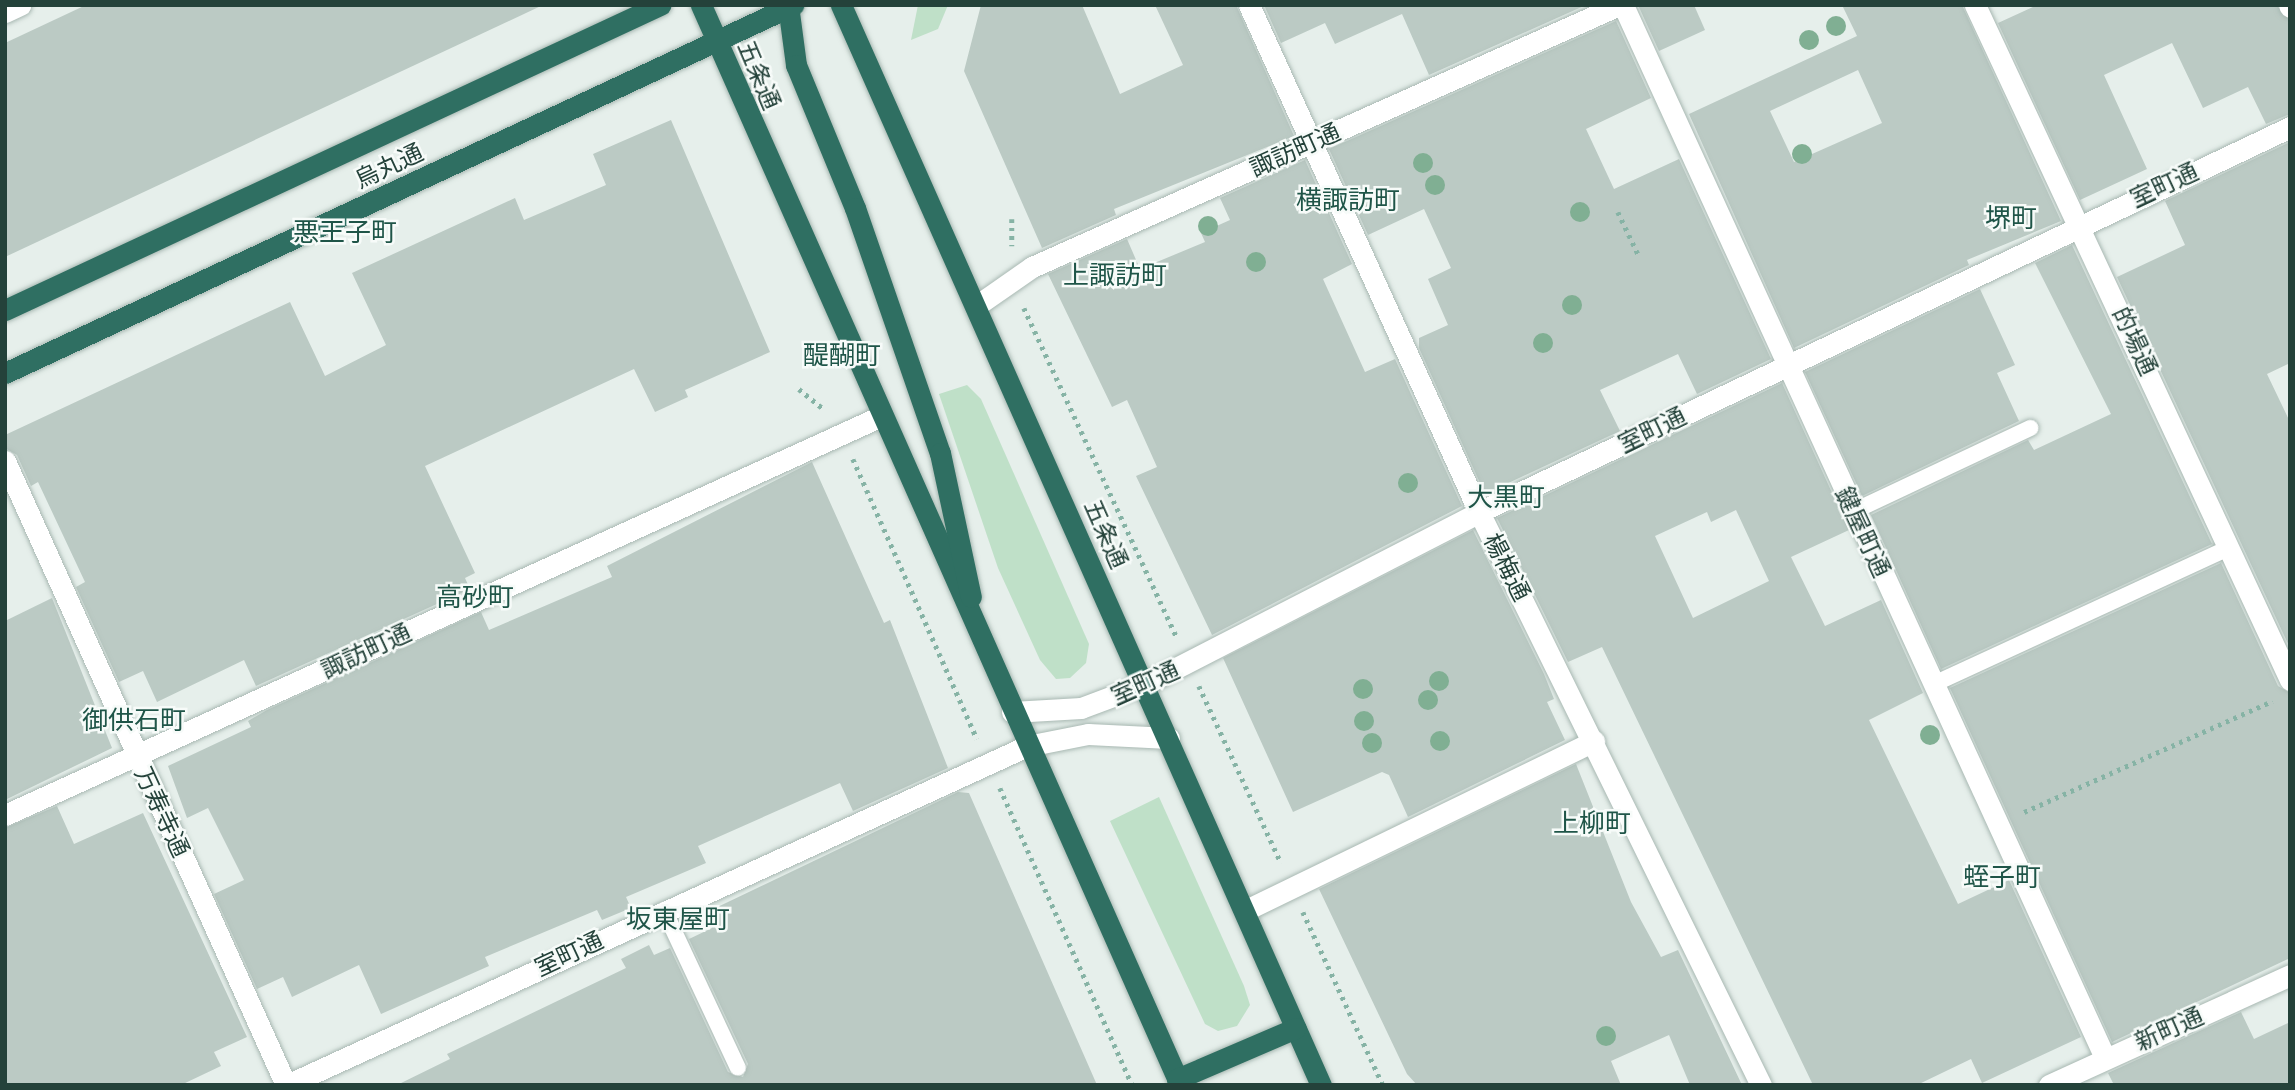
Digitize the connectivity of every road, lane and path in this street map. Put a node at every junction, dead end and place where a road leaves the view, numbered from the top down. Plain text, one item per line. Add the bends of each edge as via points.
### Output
1 (20, 5) edge
2 (660, 5) edge
3 (701, 5) edge
4 (841, 5) edge
5 (1249, 5) edge
6 (1621, 5) edge
7 (1975, 5) edge
8 (789, 6) edge
9 (5, 12) edge
10 (717, 42) junction
11 (2290, 127) edge
12 (1311, 143) junction
13 (1618, 212) dead end
14 (2080, 223) junction
15 (1638, 254) dead end
16 (976, 306) junction
17 (5, 310) edge
18 (1787, 365) junction
19 (5, 373) edge
20 (799, 389) dead end
21 (879, 417) junction
22 (2030, 428) dead end
23 (842, 432) junction
24 (5, 461) edge
25 (1854, 511) junction
26 (1479, 512) junction
27 (2230, 547) junction
28 (979, 637) junction
29 (2290, 680) edge
30 (1145, 684) junction
31 (1934, 684) junction
32 (2277, 699) dead end
33 (1012, 712) junction
34 (1169, 737) junction
35 (1594, 741) junction
36 (1027, 746) junction
37 (137, 757) junction
38 (988, 762) junction
39 (5, 815) edge
40 (1998, 823) junction
41 (664, 910) junction
42 (1246, 910) junction
43 (2290, 975) edge
44 (1296, 1028) junction
45 (2105, 1058) junction
46 (738, 1069) dead end
47 (1174, 1083) edge
48 (287, 1085) edge
49 (1132, 1085) edge
50 (1321, 1085) edge
51 (1761, 1085) edge
52 (2049, 1085) edge

1 - 9 street
2 - 17 highway, 烏丸通
3 - 10 highway, 五条通
4 - 16 highway, 五条通
5 - 12 street, 楊梅通
6 - 12 street, 諏訪町通
6 - 18 street, 鍵屋町通
7 - 14 street, 的場通
8 - 10 highway, 烏丸通
8 - 28 highway via 796,65 855,208 940,453
10 - 19 highway, 烏丸通
10 - 21 highway, 五条通
11 - 14 street, 室町通
12 - 16 street, 諏訪町通 via 1032,267
12 - 26 street, 楊梅通
13 - 15 path
14 - 18 street, 室町通
14 - 27 street, 的場通
16 - 30 highway, 五条通
18 - 25 street, 鍵屋町通
18 - 26 street, 室町通
20 - 23 path via 834,417
21 - 23 street, 諏訪町通
21 - 28 highway, 五条通
22 - 25 lane
23 - 37 street, 諏訪町通
23 - 38 path
24 - 37 street, 万寿寺通
25 - 31 street, 鍵屋町通
26 - 30 street, 室町通
26 - 35 street, 楊梅通
27 - 29 street, 的場通
27 - 31 lane
28 - 33 highway, 五条通
30 - 33 street, 室町通 via 1081,708
30 - 34 highway, 五条通
31 - 40 street, 鍵屋町通
32 - 40 path
33 - 36 highway, 五条通
34 - 36 street, 室町通 via 1088,734
34 - 42 highway, 五条通
35 - 42 street
35 - 51 street, 楊梅通
36 - 38 street, 室町通
36 - 47 highway, 五条通
37 - 39 street, 諏訪町通
37 - 48 street, 万寿寺通
38 - 41 street, 室町通
38 - 49 path
40 - 45 street, 鍵屋町通
41 - 46 lane
41 - 48 street, 室町通
42 - 44 highway, 五条通
43 - 45 street, 新町通
44 - 47 highway
44 - 50 highway, 五条通
45 - 52 street, 新町通

